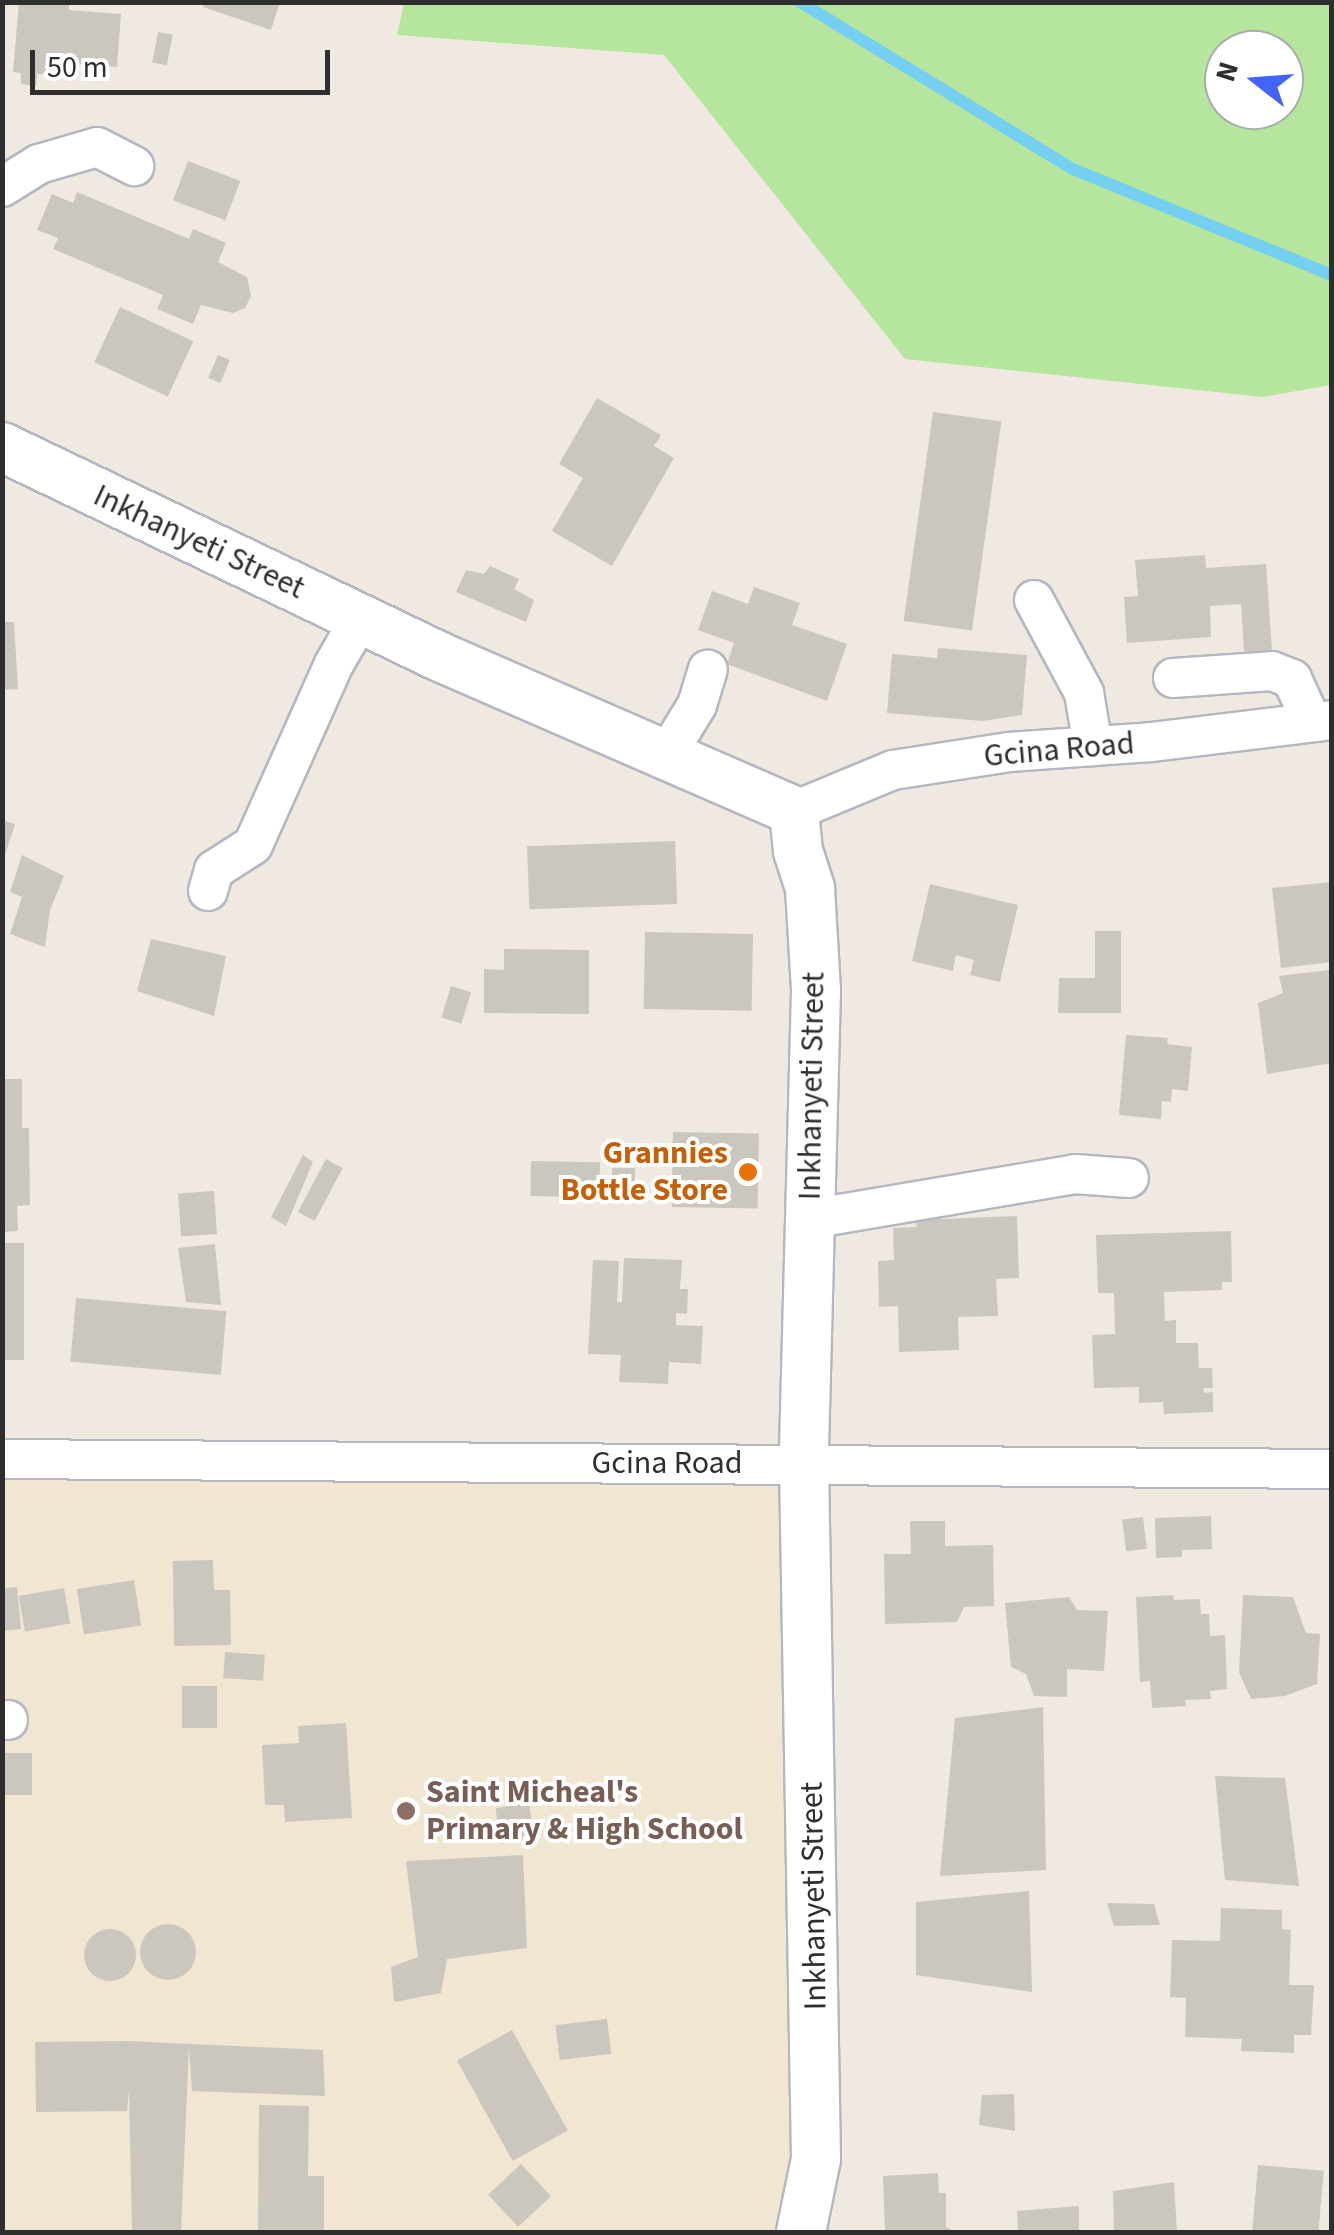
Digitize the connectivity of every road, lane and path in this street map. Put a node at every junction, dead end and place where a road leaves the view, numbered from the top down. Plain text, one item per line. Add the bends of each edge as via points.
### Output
1 (134, 166) dead end
2 (2, 187) edge
3 (2, 447) edge
4 (1034, 600) dead end
5 (360, 618) junction
6 (708, 670) dead end
7 (1173, 678) dead end
8 (1322, 721) edge
9 (1093, 746) junction
10 (667, 754) junction
11 (794, 811) junction
12 (208, 891) dead end
13 (1129, 1178) dead end
14 (810, 1218) junction
15 (2, 1459) edge
16 (804, 1464) junction
17 (1332, 1470) edge
18 (801, 2232) edge

1 - 2 street via 97,147 38,164
3 - 5 street, Inkhanyeti Street
4 - 9 street via 1084,693
5 - 10 street, Inkhanyeti Street
5 - 12 street via 252,845 214,870
6 - 10 street via 697,705
7 - 8 street via 1272,671 1292,679
8 - 9 street, Gcina Road
9 - 11 street, Gcina Road via 894,770
10 - 11 street, Inkhanyeti Street
11 - 14 street, Inkhanyeti Street via 810,889 816,991
13 - 14 street via 1075,1174
14 - 16 street, Inkhanyeti Street
15 - 16 street, Gcina Road
16 - 17 street, Gcina Road
16 - 18 street, Inkhanyeti Street via 817,2041 816,2159

